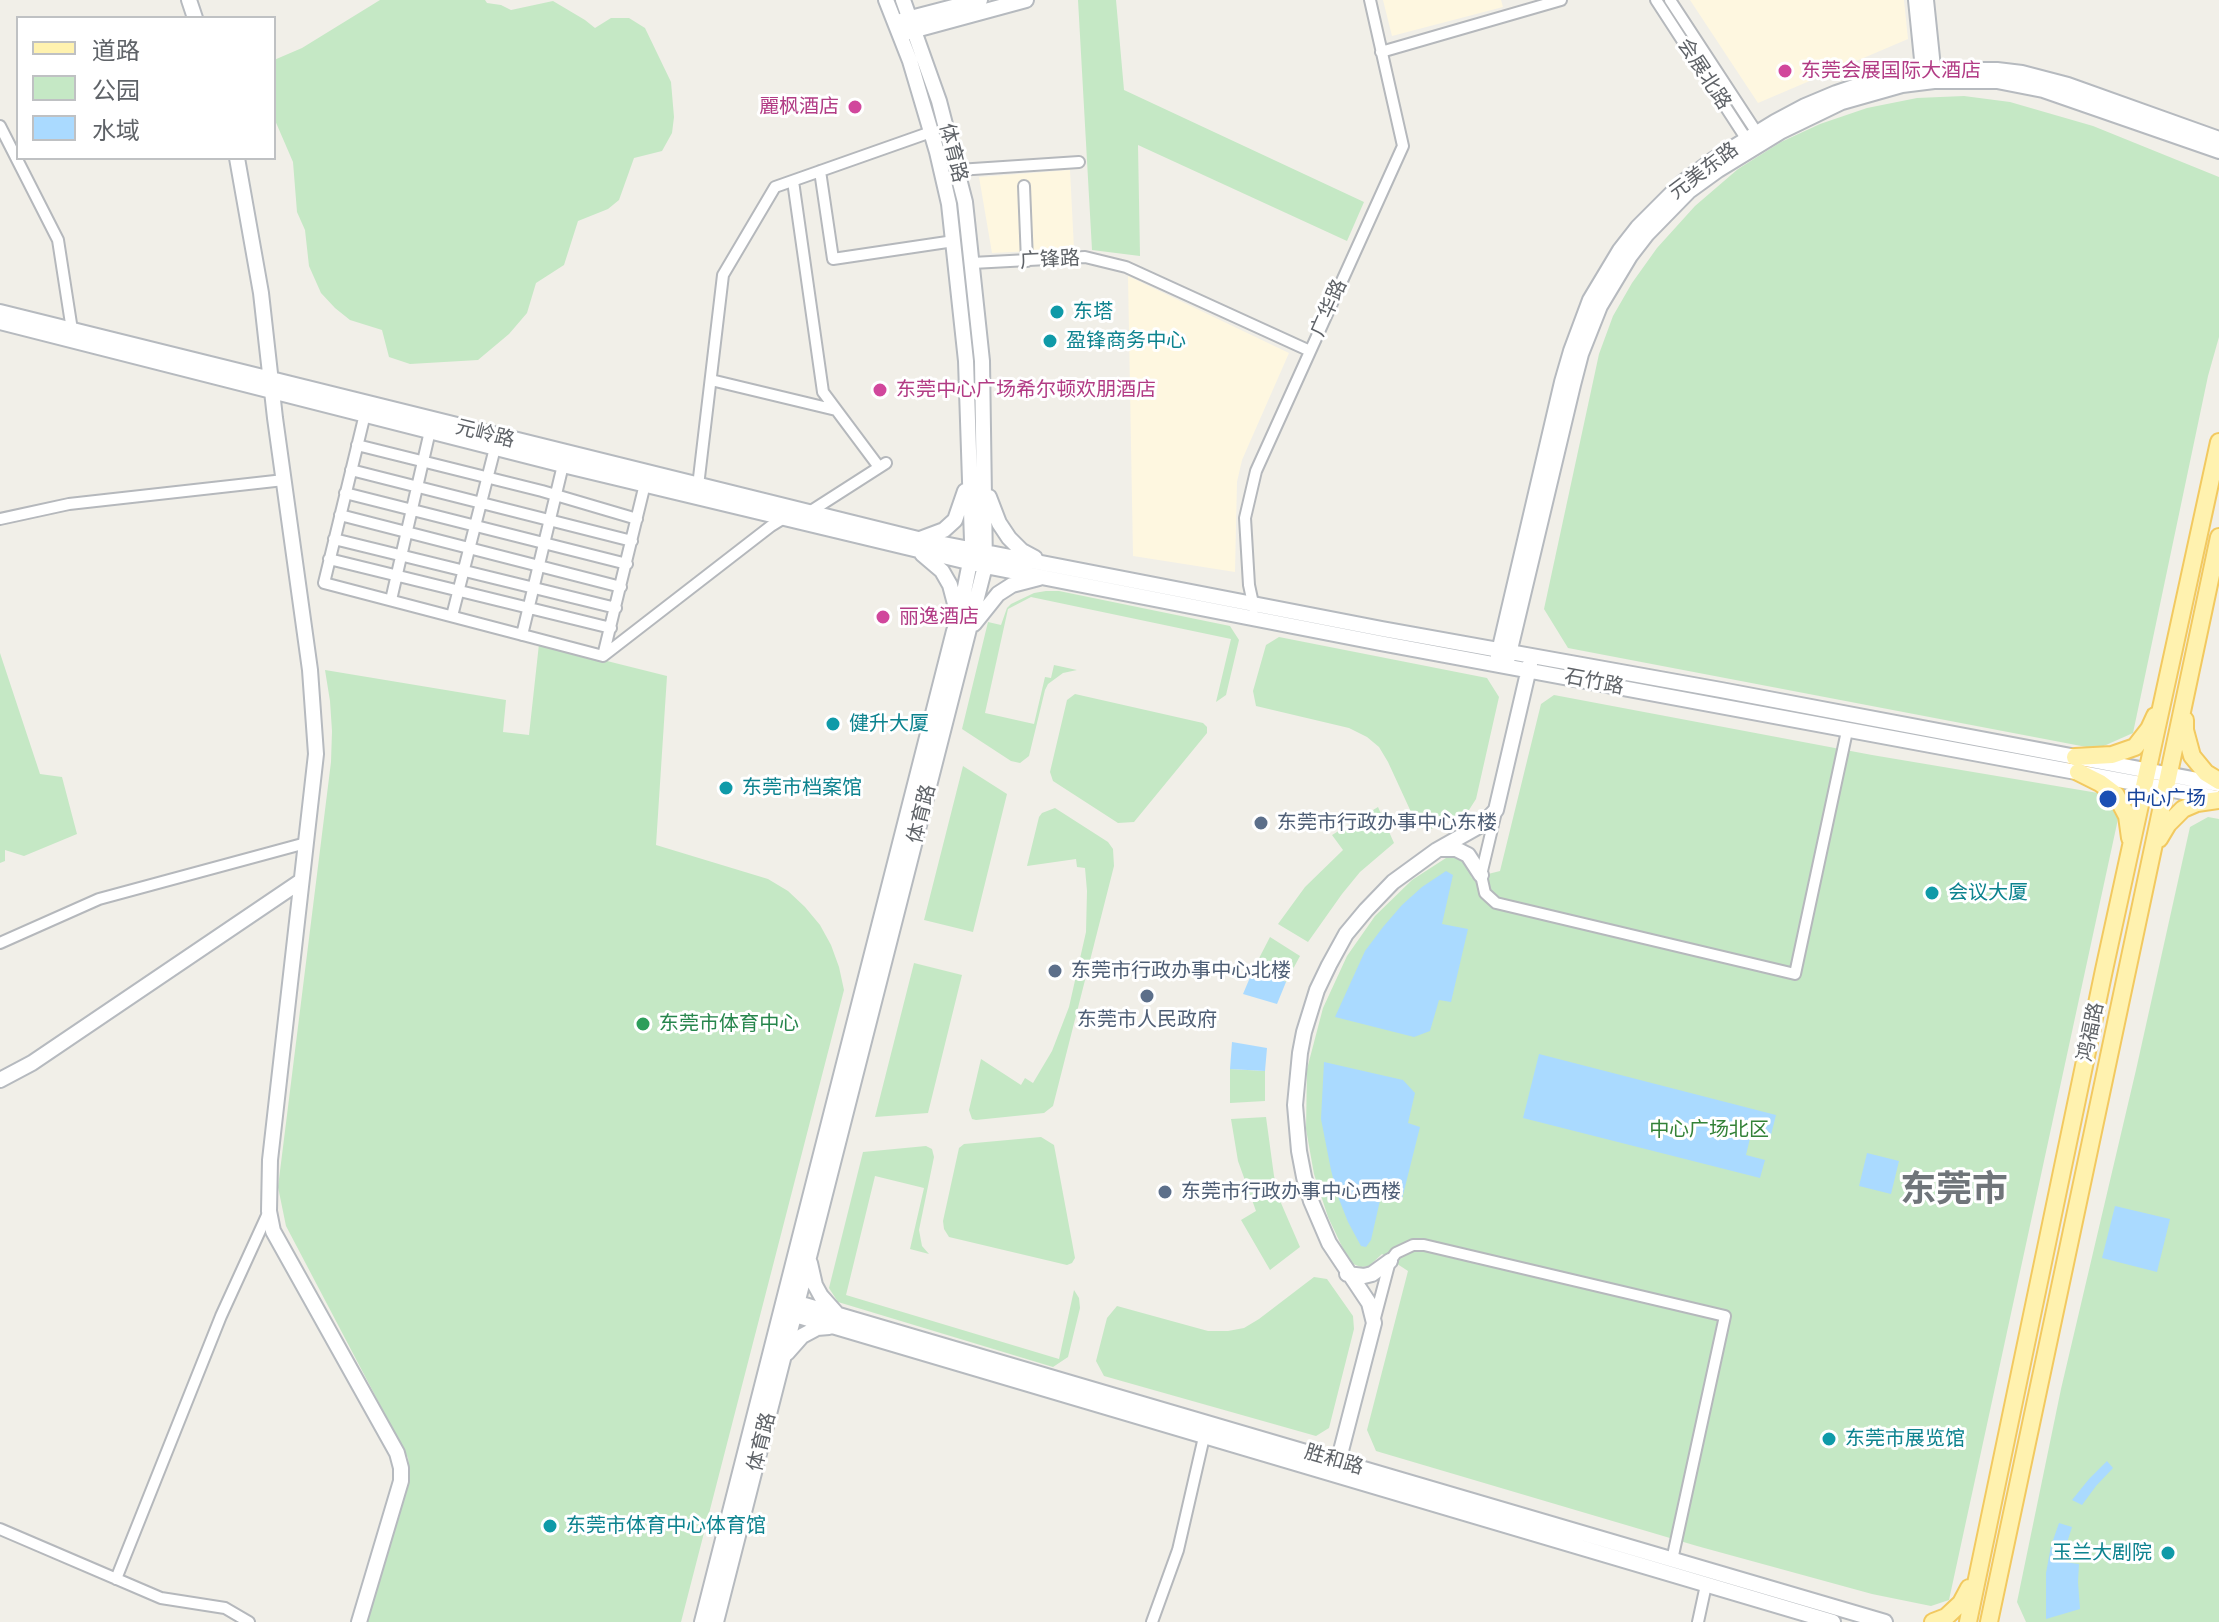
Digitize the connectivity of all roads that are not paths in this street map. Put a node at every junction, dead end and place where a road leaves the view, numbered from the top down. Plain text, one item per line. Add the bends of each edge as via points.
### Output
1 (886, 0) edge
2 (903, 0) edge
3 (980, 0) edge
4 (1026, 0) edge
5 (1370, 0) edge
6 (1561, 0) edge
7 (1656, 0) edge
8 (1670, 0) edge
9 (1916, 0) edge
10 (1926, 0) edge
11 (905, 26) junction
12 (1381, 52) junction
13 (1929, 76) junction
14 (0, 126) edge
15 (931, 132) junction
16 (2219, 139) edge
17 (1755, 141) junction
18 (2219, 151) edge
19 (16, 157) edge
20 (17, 160) edge
21 (237, 160) edge
22 (1079, 162) dead end
23 (958, 170) junction
24 (820, 171) junction
25 (793, 181) junction
26 (1024, 186) dead end
27 (954, 241) junction
28 (1027, 261) junction
29 (972, 263) junction
30 (0, 312) edge
31 (0, 322) edge
32 (72, 330) junction
33 (1310, 351) junction
34 (711, 380) junction
35 (271, 385) junction
36 (836, 410) junction
37 (365, 414) junction
38 (430, 431) junction
39 (2219, 442) edge
40 (357, 445) junction
41 (495, 448) junction
42 (423, 462) junction
43 (563, 465) junction
44 (351, 470) junction
45 (977, 471) junction
46 (487, 478) junction
47 (284, 480) junction
48 (645, 484) junction
49 (698, 486) junction
50 (417, 487) junction
51 (345, 493) junction
52 (557, 496) junction
53 (481, 503) junction
54 (412, 510) junction
55 (808, 513) junction
56 (340, 515) junction
57 (784, 518) junction
58 (0, 519) edge
59 (637, 519) junction
60 (550, 521) junction
61 (475, 526) junction
62 (407, 532) junction
63 (2219, 537) edge
64 (334, 539) junction
65 (632, 541) junction
66 (545, 544) junction
67 (916, 545) junction
68 (469, 548) junction
69 (401, 555) junction
70 (978, 558) junction
71 (329, 559) junction
72 (627, 564) junction
73 (539, 566) junction
74 (463, 570) junction
75 (1046, 570) junction
76 (396, 575) junction
77 (621, 587) junction
78 (534, 588) junction
79 (458, 591) junction
80 (391, 600) junction
81 (1253, 603) junction
82 (529, 608) junction
83 (616, 608) junction
84 (452, 616) junction
85 (1255, 618) junction
86 (611, 628) junction
87 (961, 632) junction
88 (522, 635) junction
89 (603, 656) junction
90 (1503, 658) junction
91 (1530, 663) junction
92 (2166, 692) junction
93 (2186, 696) junction
94 (1847, 731) junction
95 (2076, 765) junction
96 (2147, 778) junction
97 (2167, 781) junction
98 (2219, 782) edge
99 (2219, 800) edge
100 (1496, 810) junction
101 (306, 843) junction
102 (2132, 848) junction
103 (1437, 850) junction
104 (2152, 850) junction
105 (1481, 875) junction
106 (301, 881) junction
107 (0, 943) edge
108 (0, 1080) edge
109 (269, 1211) junction
110 (811, 1249) junction
111 (1390, 1261) junction
112 (1347, 1274) junction
113 (789, 1307) junction
114 (836, 1321) junction
115 (1374, 1323) junction
116 (782, 1364) junction
117 (1204, 1437) junction
118 (1336, 1468) junction
119 (0, 1529) edge
120 (1672, 1560) junction
121 (1979, 1568) junction
122 (2000, 1570) junction
123 (116, 1579) junction
124 (1706, 1585) junction
125 (356, 1621) edge
126 (249, 1622) edge
127 (702, 1622) edge
128 (716, 1622) edge
129 (1152, 1622) edge
130 (1698, 1622) edge
131 (1833, 1622) edge
132 (1885, 1622) edge
133 (1933, 1622) edge
134 (1968, 1622) edge
135 (1989, 1622) edge
136 (2001, 1622) edge

1 - 11 street, 体育路
2 - 11 street, 体育路
3 - 11 street
4 - 11 street
5 - 12 street, 广华路
6 - 12 street
7 - 17 street, 会展北路
8 - 17 street, 会展北路
9 - 13 street
10 - 13 street
11 - 15 street, 体育路
11 - 23 street, 体育路 via 939,101
12 - 33 street, 广华路 via 1403,146
13 - 16 street, 元美东路 via 1997,70 2033,76
13 - 17 street, 元美东路 via 1868,82 1836,93 1805,106
13 - 18 street, 元美东路 via 2043,90
14 - 19 street
15 - 24 street
15 - 27 street, 体育路
17 - 90 street, 元美东路 via 1713,160 1658,206 1620,250 1590,300 1562,382
20 - 32 street via 58,240
21 - 35 street
22 - 23 street
23 - 29 street, 体育路
24 - 25 street
24 - 27 street via 833,259
25 - 34 street via 775,187 723,275
25 - 36 street via 823,392
26 - 28 street
27 - 45 street, 体育路
28 - 29 street, 广锋路
28 - 33 street, 广锋路 via 1085,257 1126,267
29 - 45 street, 体育路 via 982,361
30 - 32 street, 元岭路
31 - 35 street, 元岭路
32 - 35 street, 元岭路
33 - 81 street, 广华路 via 1248,500
34 - 36 street
34 - 49 street
35 - 37 street, 元岭路
35 - 47 street
35 - 49 street, 元岭路
36 - 55 street via 883,465
37 - 38 street, 元岭路
37 - 40 street
38 - 41 street, 元岭路
38 - 42 street
39 - 92 main road, 鸿福路
40 - 42 street
40 - 44 street
41 - 43 street, 元岭路
41 - 46 street
42 - 46 street
42 - 50 street
43 - 48 street, 元岭路
43 - 52 street
44 - 50 street
44 - 51 street
45 - 67 street via 955,520
45 - 70 street, 体育路
45 - 75 street via 1009,538
46 - 52 street
46 - 53 street
47 - 58 street via 69,504
47 - 101 street via 315,720
48 - 57 street, 元岭路
48 - 59 street
49 - 55 street, 元岭路
50 - 53 street
50 - 54 street
51 - 54 street
51 - 56 street
52 - 59 street
52 - 60 street
53 - 60 street
53 - 61 street
54 - 61 street
54 - 62 street
55 - 67 street, 元岭路
56 - 62 street
56 - 64 street
57 - 67 street, 元岭路
57 - 89 street
59 - 65 street
60 - 65 street
60 - 66 street
61 - 66 street
61 - 68 street
62 - 68 street
62 - 69 street
63 - 93 main road, 鸿福路
64 - 69 street
64 - 71 street
65 - 72 street
66 - 72 street
66 - 73 street
67 - 70 street, 元岭路
67 - 87 street via 950,585
68 - 73 street
68 - 74 street
69 - 74 street
69 - 76 street
70 - 75 street, 石竹路
70 - 87 street, 体育路
71 - 76 street
71 - 80 street via 324,583
72 - 77 street
73 - 77 street
73 - 78 street
74 - 78 street
74 - 79 street
75 - 81 street, 石竹路
75 - 85 street, 石竹路
75 - 87 street via 998,594
76 - 79 street
76 - 80 street
77 - 83 street
78 - 82 street
78 - 83 street
79 - 82 street
79 - 84 street
80 - 84 street
81 - 85 street, 广华路
81 - 90 street, 石竹路
82 - 86 street
82 - 88 street
83 - 86 street
84 - 88 street
85 - 90 street, 石竹路
86 - 89 street
87 - 110 street, 体育路
87 - 113 street, 体育路
88 - 89 street
90 - 91 street, 石竹路
91 - 94 street, 石竹路
91 - 95 street, 石竹路
91 - 100 street
92 - 95 main road via 2135,747
92 - 96 main road, 鸿福路
93 - 97 main road, 鸿福路
93 - 98 main road via 2185,730 2192,756
94 - 95 street, 石竹路
94 - 105 street via 1795,974 1505,906 1485,893
95 - 96 street, 石竹路
95 - 102 main road via 2116,795 2127,816
96 - 97 street, 石竹路
96 - 102 main road, 鸿福路
97 - 98 street, 石竹路
97 - 99 street, 石竹路
97 - 104 main road, 鸿福路
99 - 104 main road via 2183,809
100 - 103 street via 1483,824
100 - 105 street
101 - 106 street
101 - 107 street via 99,899
102 - 121 main road, 鸿福路
103 - 105 street via 1463,851
103 - 112 street via 1393,882 1346,934 1317,990 1304,1032 1295,1105 1299,1151 1311,1201
104 - 122 main road, 鸿福路
106 - 108 street
106 - 109 street
109 - 123 street via 221,1316
109 - 125 street via 273,1231 401,1468
110 - 113 street, 体育路
110 - 114 street via 815,1285
111 - 112 street via 1372,1274
111 - 115 street
111 - 120 street via 1404,1248 1424,1245 1725,1316
112 - 115 street via 1369,1303
113 - 114 street, 胜和路
113 - 116 street, 体育路
113 - 127 street, 体育路
114 - 116 street via 802,1336
114 - 117 street, 胜和路
114 - 118 street, 胜和路
115 - 118 street
116 - 128 street, 体育路
117 - 118 street, 胜和路
117 - 129 street via 1178,1550
118 - 120 street, 胜和路
118 - 124 street, 胜和路
119 - 123 street
120 - 132 street, 胜和路
121 - 133 main road via 1961,1603
121 - 134 main road, 鸿福路
122 - 135 main road, 鸿福路
122 - 136 main road
123 - 126 street via 161,1598 225,1608
124 - 130 street
124 - 131 street, 胜和路

